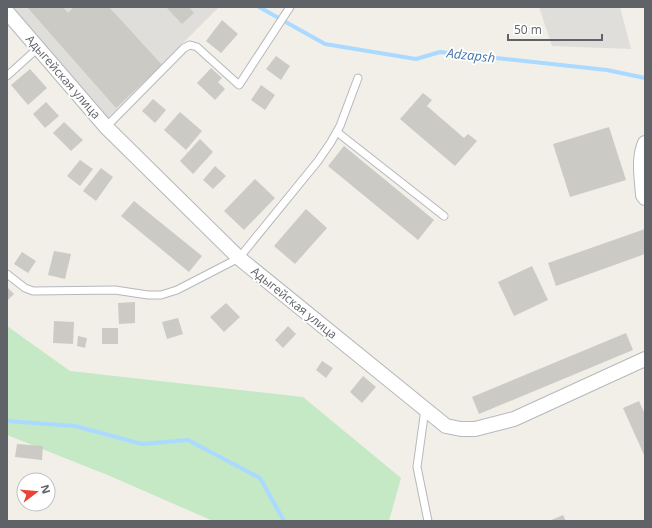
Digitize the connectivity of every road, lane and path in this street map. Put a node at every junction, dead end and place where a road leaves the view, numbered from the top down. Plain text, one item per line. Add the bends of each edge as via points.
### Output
1 (288, 9) edge
2 (7, 12) edge
3 (38, 48) junction
4 (7, 76) edge
5 (358, 78) dead end
6 (106, 127) junction
7 (337, 132) junction
8 (645, 143) edge
9 (645, 198) edge
10 (444, 216) dead end
11 (239, 258) junction
12 (7, 274) edge
13 (645, 360) edge
14 (425, 409) junction
15 (428, 521) edge

1 - 6 lane via 239,85 196,47 190,46 184,48
2 - 3 street, Адыгейская улица
3 - 4 lane
3 - 6 street, Адыгейская улица
5 - 7 lane
6 - 11 street, Адыгейская улица
7 - 10 lane
7 - 11 lane via 318,161
8 - 9 street via 642,150 641,172
11 - 12 lane via 161,295 115,290 33,291
11 - 14 street, Адыгейская улица
13 - 14 street, Адыгейская улица via 514,419 475,429 446,426
14 - 15 lane via 417,466

